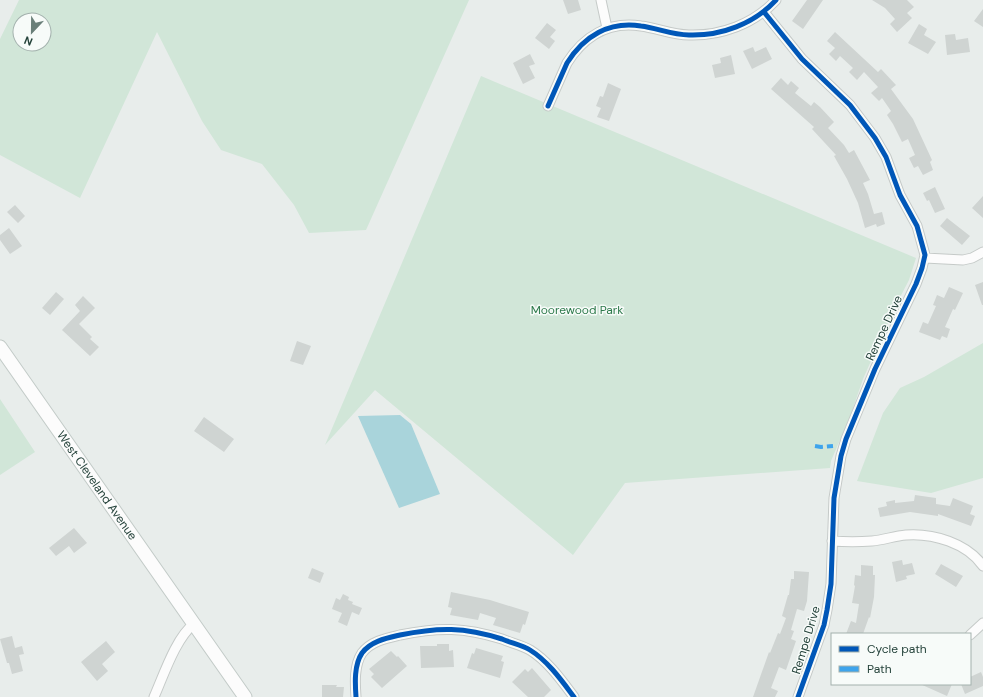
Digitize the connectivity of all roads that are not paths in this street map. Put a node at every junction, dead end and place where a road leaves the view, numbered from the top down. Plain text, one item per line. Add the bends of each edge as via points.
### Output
1 (601, 0) edge
2 (776, 0) edge
3 (764, 12) junction
4 (607, 28) junction
5 (548, 106) dead end
6 (983, 252) edge
7 (925, 258) junction
8 (0, 347) edge
9 (832, 541) junction
10 (983, 566) edge
11 (983, 623) edge
12 (194, 624) junction
13 (971, 634) edge
14 (154, 697) edge
15 (246, 697) edge
16 (356, 697) edge
17 (574, 697) edge
18 (798, 697) edge

1 - 4 street
2 - 3 street
3 - 4 street via 731,30 708,35 688,36 641,26
3 - 7 street via 802,59 850,105 875,138 918,230
4 - 5 street via 589,38 570,57
6 - 7 street via 963,260
7 - 9 street, Rempe Drive via 916,284 846,439 834,498
8 - 12 main road, West Cleveland Avenue
9 - 10 street via 872,541 906,535 926,536 958,546 971,553
9 - 18 street, Rempe Drive via 831,584 825,617
11 - 13 street
12 - 14 street via 178,643
12 - 15 main road, West Cleveland Avenue
16 - 17 street via 356,668 366,648 387,638 448,628 490,635 530,650 546,664

